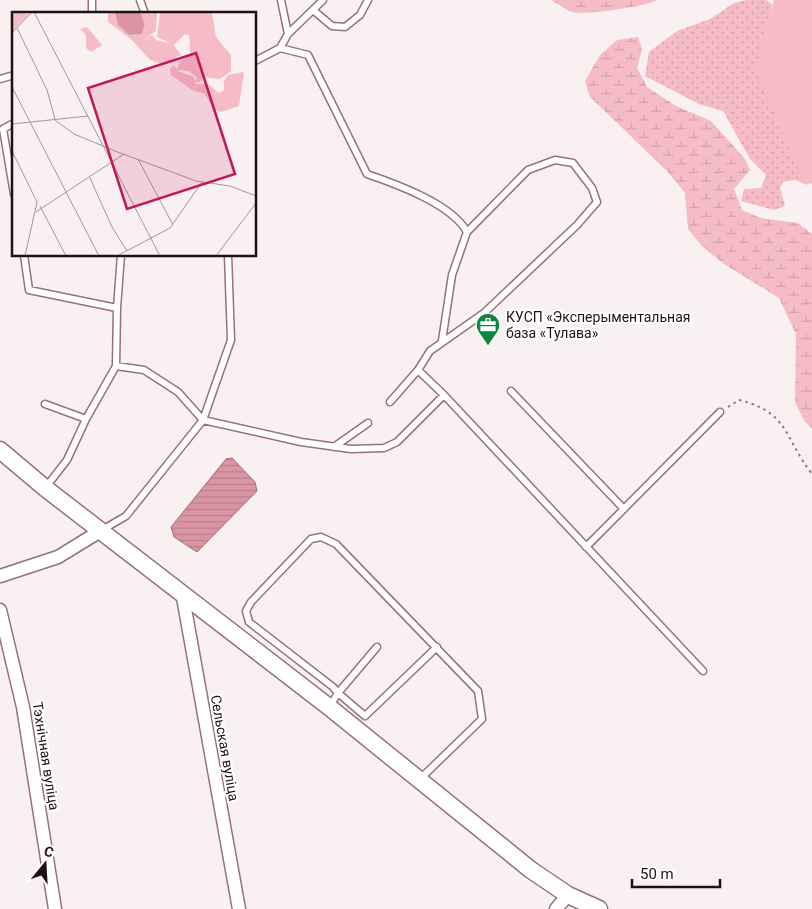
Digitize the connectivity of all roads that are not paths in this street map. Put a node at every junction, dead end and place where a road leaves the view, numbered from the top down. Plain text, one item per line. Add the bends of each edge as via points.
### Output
1 (140, 0) edge
2 (281, 0) edge
3 (322, 0) edge
4 (368, 0) edge
5 (313, 10) junction
6 (144, 12) edge
7 (288, 34) junction
8 (280, 48) junction
9 (256, 60) edge
10 (12, 124) edge
11 (12, 182) edge
12 (467, 232) junction
13 (24, 256) edge
14 (121, 256) edge
15 (228, 256) edge
16 (118, 308) junction
17 (442, 341) junction
18 (116, 366) junction
19 (418, 370) junction
20 (511, 392) dead end
21 (444, 395) junction
22 (390, 402) dead end
23 (45, 404) dead end
24 (720, 412) road end
25 (86, 418) junction
26 (203, 420) junction
27 (368, 423) dead end
28 (334, 447) junction
29 (0, 450) edge
30 (45, 488) junction
31 (624, 509) junction
32 (102, 530) junction
33 (586, 547) junction
34 (0, 576) edge
35 (182, 592) junction
36 (0, 610) edge
37 (377, 647) dead end
38 (437, 647) junction
39 (703, 671) dead end
40 (334, 700) junction
41 (418, 781) junction
42 (568, 894) junction
43 (55, 909) edge
44 (239, 909) edge
45 (556, 909) edge
46 (599, 909) edge

1 - 6 lane
2 - 7 lane
3 - 5 lane
4 - 5 lane via 360,15 345,27 332,26
5 - 7 lane
7 - 8 lane
8 - 9 lane
8 - 12 lane via 308,55 367,174 407,188 461,221
10 - 11 lane via 3,129
12 - 17 lane via 452,275
12 - 17 lane via 528,170 555,160 573,163 592,188 597,202 484,313
13 - 16 lane via 30,290
14 - 16 lane
15 - 26 lane via 231,340
16 - 18 lane
17 - 19 lane via 430,351
18 - 25 lane
18 - 26 lane via 144,370 178,392
19 - 21 lane
19 - 22 lane
20 - 31 lane
21 - 28 lane via 397,442 384,448
21 - 33 lane
23 - 25 lane
24 - 31 lane
25 - 30 lane via 67,460
26 - 28 lane
26 - 32 lane via 126,516
27 - 28 lane
29 - 30 street
30 - 32 street
31 - 33 lane
32 - 34 street via 58,557
32 - 35 street
33 - 39 lane
35 - 40 street
35 - 44 street, Сельская вуліца
36 - 43 street, Тэхнічная вуліца via 23,707
37 - 40 lane
38 - 40 lane via 365,716
38 - 40 lane via 336,544 321,537 311,539 246,611 249,622
38 - 41 lane via 478,691 482,719
40 - 41 street
41 - 42 street via 531,870
42 - 45 street
42 - 46 street

